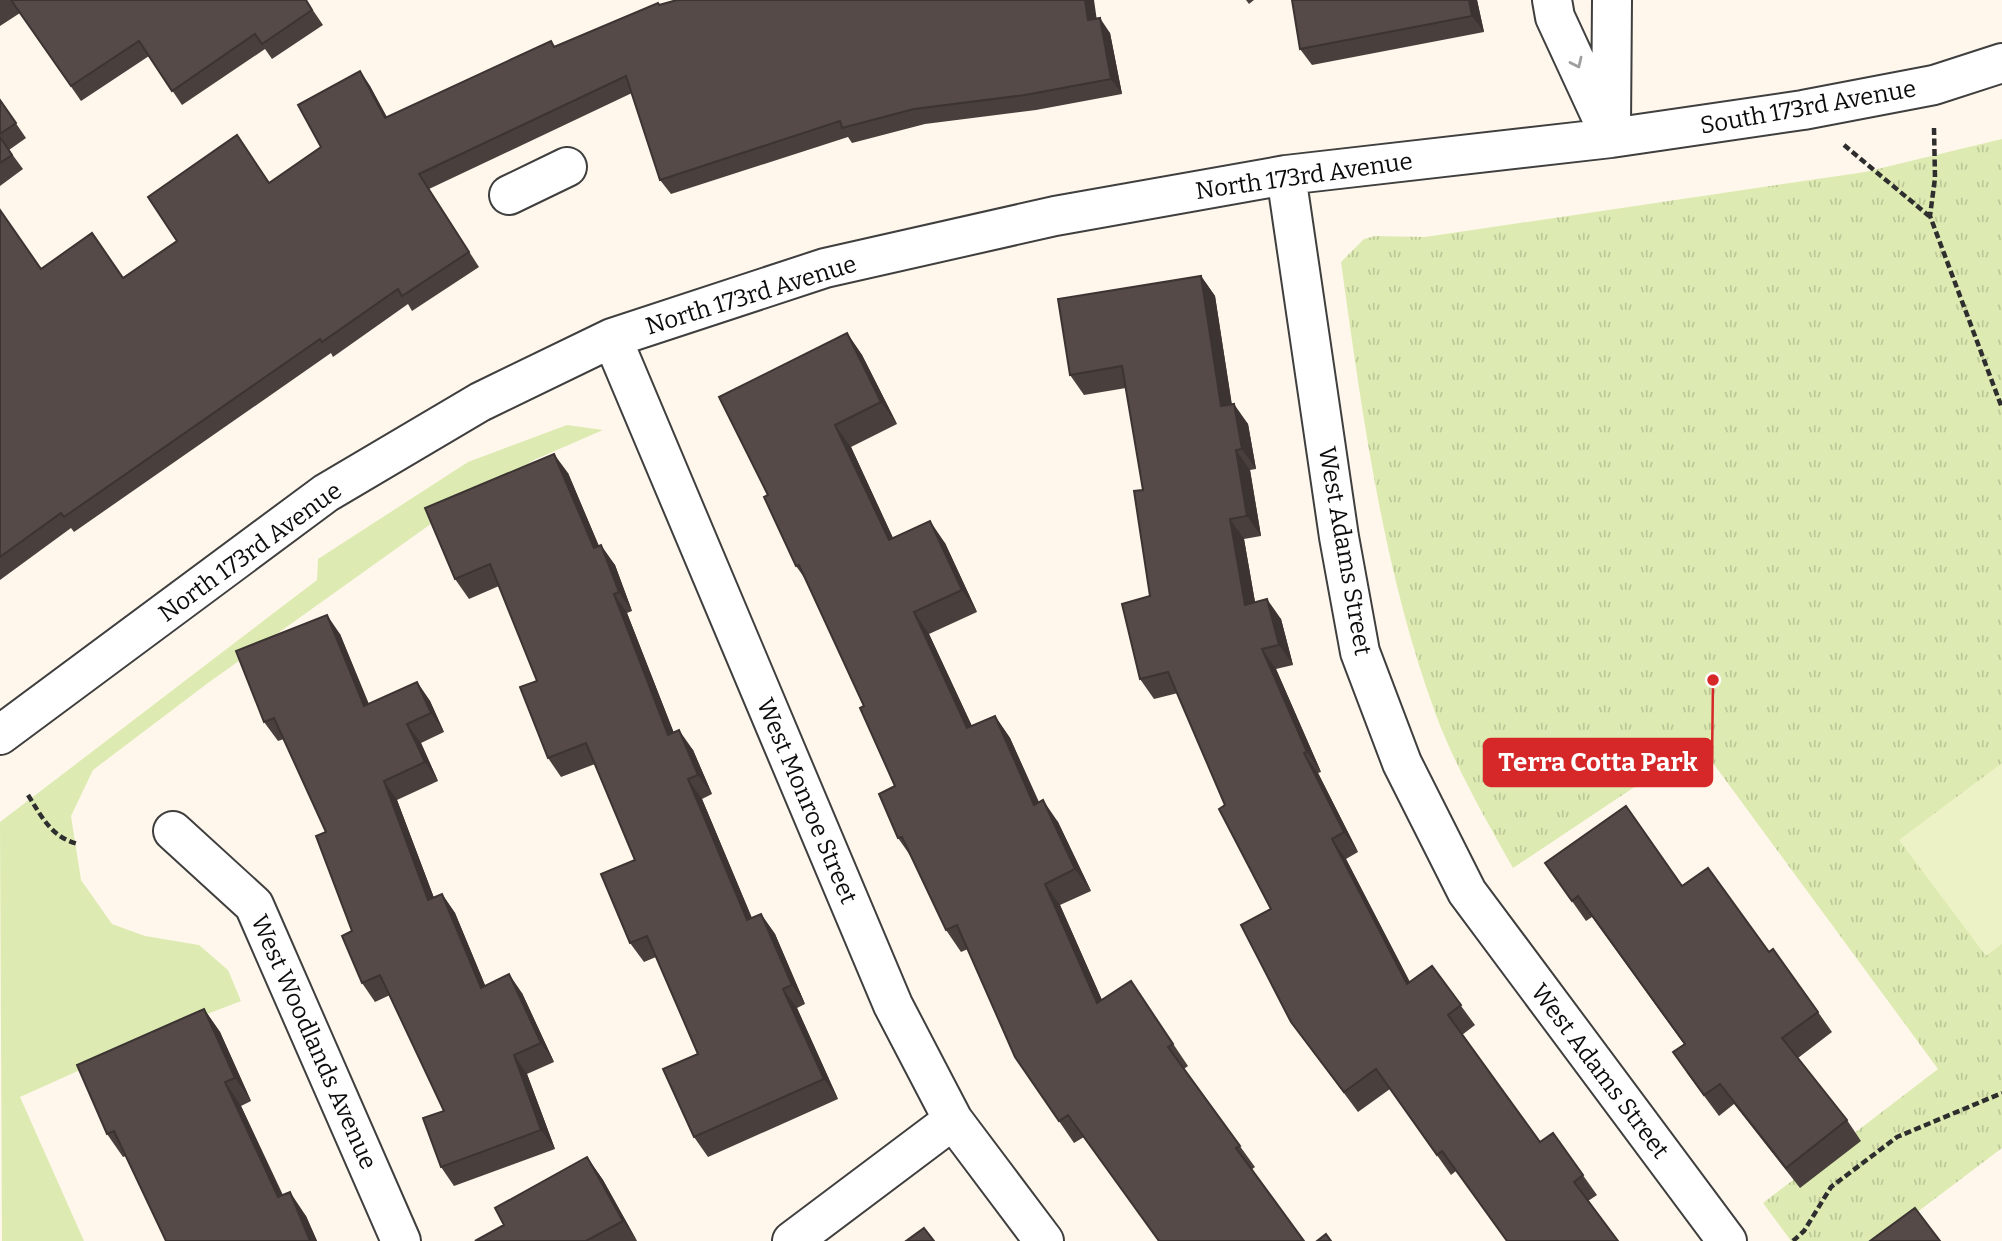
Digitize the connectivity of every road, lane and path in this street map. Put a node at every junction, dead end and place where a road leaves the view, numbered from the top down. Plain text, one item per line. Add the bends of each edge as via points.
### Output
1 (1552, 0) edge
2 (1612, 0) edge
3 (2002, 63) edge
4 (1934, 85) junction
5 (1803, 110) junction
6 (1611, 138) junction
7 (567, 167) dead end
8 (1286, 176) junction
9 (509, 195) dead end
10 (1930, 216) junction
11 (612, 338) junction
12 (2002, 408) edge
13 (0, 735) edge
14 (28, 795) dead end
15 (173, 831) dead end
16 (78, 844) dead end
17 (2002, 1093) edge
18 (953, 1120) junction
19 (401, 1241) edge
20 (792, 1241) edge
21 (1044, 1241) edge
22 (1727, 1241) edge
23 (1793, 1241) edge

1 -> 6 street via 1555,18
2 - 6 street
3 - 4 street, South 173rd Avenue
4 - 5 street, South 173rd Avenue
4 - 10 path via 1935,178
5 - 6 street, South 173rd Avenue
5 - 10 path
6 - 8 street, North 173rd Avenue
7 - 9 street
8 - 11 street, North 173rd Avenue via 1055,216 825,268
8 - 22 street, West Adams Street via 1360,652 1402,763 1467,892
10 - 12 path
11 - 13 street, North 173rd Avenue via 480,402 326,493
11 - 18 street, West Monroe Street via 893,1005
14 - 16 path via 51,831
15 - 19 street, West Woodlands Avenue via 254,905
17 - 23 path via 1897,1137 1831,1188
18 - 20 street
18 - 21 street, West Monroe Street

